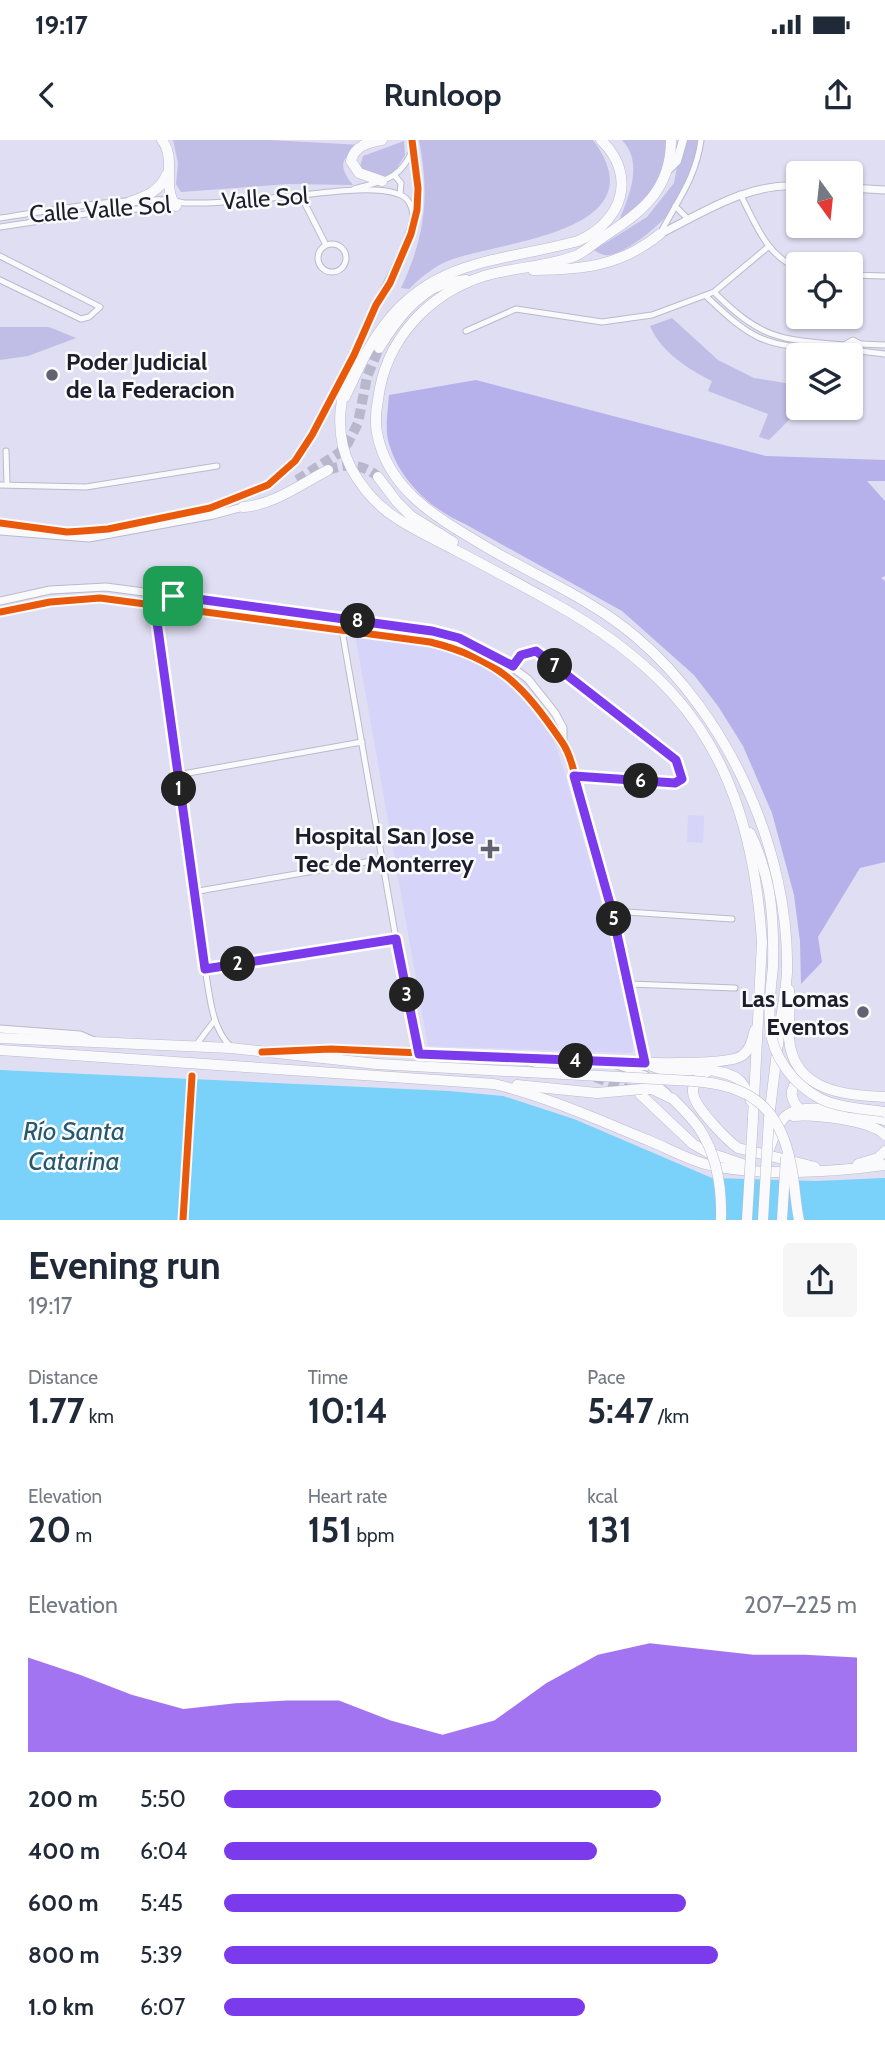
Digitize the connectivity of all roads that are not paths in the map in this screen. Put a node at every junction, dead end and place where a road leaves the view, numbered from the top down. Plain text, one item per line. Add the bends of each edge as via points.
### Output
1 (162, 140) edge
2 (382, 140) edge
3 (601, 140) edge
4 (671, 140) edge
5 (683, 140) edge
6 (701, 140) edge
7 (413, 144) edge
8 (170, 167) junction
9 (669, 169) junction
10 (395, 176) junction
11 (382, 181) junction
12 (786, 186) edge
13 (863, 189) edge
14 (885, 190) edge
15 (347, 191) junction
16 (400, 194) junction
17 (740, 194) junction
18 (301, 196) junction
19 (130, 202) junction
20 (177, 203) junction
21 (675, 206) junction
22 (0, 218) edge
23 (415, 220) junction
24 (689, 220) junction
25 (0, 227) edge
26 (660, 234) junction
27 (326, 245) junction
28 (768, 247) junction
29 (0, 256) edge
30 (786, 262) edge
31 (511, 270) junction
32 (863, 275) edge
33 (483, 276) junction
34 (885, 276) edge
35 (0, 280) edge
36 (714, 292) junction
37 (706, 296) junction
38 (466, 331) dead end
39 (803, 343) edge
40 (786, 344) edge
41 (863, 344) edge
42 (885, 345) edge
43 (379, 348) tunnel mouth
44 (863, 351) edge
45 (885, 354) edge
46 (354, 355) junction
47 (341, 405) junction
48 (6, 451) dead end
49 (217, 466) dead end
50 (328, 470) tunnel mouth
51 (378, 477) tunnel mouth
52 (297, 480) tunnel mouth
53 (3, 484) edge
54 (243, 507) junction
55 (0, 523) edge
56 (0, 531) edge
57 (490, 568) junction
58 (153, 593) junction
59 (0, 601) edge
60 (153, 605) junction
61 (0, 612) edge
62 (340, 619) junction
63 (341, 629) junction
64 (513, 666) junction
65 (362, 742) junction
66 (563, 742) junction
67 (177, 775) junction
68 (574, 776) junction
69 (741, 814) junction
70 (383, 859) junction
71 (193, 892) junction
72 (612, 911) junction
73 (732, 919) dead end
74 (396, 939) junction
75 (205, 969) junction
76 (787, 974) junction
77 (629, 984) junction
78 (735, 988) dead end
79 (215, 1020) junction
80 (758, 1020) junction
81 (0, 1030) edge
82 (0, 1038) edge
83 (98, 1042) junction
84 (196, 1045) junction
85 (231, 1048) junction
86 (0, 1050) edge
87 (262, 1052) junction
88 (419, 1054) junction
89 (519, 1058) junction
90 (609, 1062) junction
91 (645, 1063) junction
92 (377, 1064) junction
93 (247, 1067) junction
94 (711, 1070) junction
95 (590, 1075) tunnel mouth
96 (805, 1077) junction
97 (494, 1084) junction
98 (641, 1091) junction
99 (671, 1097) junction
100 (885, 1097) edge
101 (799, 1109) junction
102 (753, 1112) junction
103 (885, 1112) edge
104 (885, 1120) edge
105 (885, 1135) edge
106 (786, 1145) junction
107 (885, 1151) edge
108 (767, 1153) junction
109 (885, 1166) edge
110 (826, 1169) junction
111 (841, 1169) junction
112 (758, 1171) junction
113 (885, 1172) edge
114 (721, 1220) edge
115 (747, 1220) edge
116 (763, 1220) edge
117 (782, 1220) edge
118 (799, 1220) edge

1 - 8 highway
2 - 11 highway via 358,149 351,161 359,173
3 - 47 highway via 613,154 621,179 620,200 604,226 578,241 461,268 421,288 402,302 378,333
4 - 9 highway
5 - 9 main road via 677,161
6 - 21 street via 695,171
7 - 10 street
7 - 23 street via 418,188
8 - 19 highway via 158,188
8 - 20 highway via 169,189
9 - 31 highway via 643,207 577,256
10 - 11 street, Valle Sol
10 - 16 street via 401,183
11 - 15 street, Valle Sol
12 - 17 street
13 - 14 street
15 - 16 street, Valle Sol
15 - 18 street, Valle Sol
16 - 23 street via 410,202
17 - 24 street
17 - 28 street
18 - 20 street, Valle Sol
18 - 27 street
19 - 20 street, Calle Valle Sol
19 - 22 street, Calle Valle Sol
20 - 25 street, Calle Valle Sol
21 - 24 street
21 - 26 street
23 - 46 street via 404,253
24 - 26 street
26 - 31 highway via 632,254 592,265
27 - 27 street via 319,251 319,264 330,272 339,270 346,259 343,250
28 - 30 street
28 - 36 street
29 - 35 street via 100,307 81,318
31 - 33 highway
32 - 34 street
33 - 43 highway via 442,284 428,293 405,312
33 - 76 highway via 432,303 396,344 380,383 376,414 384,457 397,481 420,505 604,614 635,636 686,689 735,764 765,836 782,897
36 - 37 street
36 - 39 street via 762,331
37 - 38 street via 652,315 618,321 577,320 516,309
37 - 40 street via 741,327 758,337
41 - 42 street
44 - 45 street
46 - 47 highway
46 - 55 street via 300,453 268,485 210,508 108,529 66,532
47 - 57 highway via 344,450 368,493 402,524
48 - 53 street
49 - 53 street via 86,486
50 - 54 highway via 277,497
51 - 57 highway via 411,516
52 - 54 highway
54 - 56 street via 89,538
57 - 69 highway via 593,625 653,673 718,756
58 - 59 street via 72,587
58 - 60 street
58 - 62 street
60 - 61 street via 100,598
60 - 63 street
60 - 67 street
62 - 63 street
62 - 64 street via 459,638
63 - 65 street
63 - 66 street via 430,642 474,655 520,687
64 - 66 street via 555,713 563,728
64 - 68 street via 521,655 536,651 676,760 682,779 675,783
65 - 67 street
65 - 70 street
66 - 68 street
67 - 71 street
68 - 72 street
69 - 80 highway via 760,914
69 - 103 highway, bridge via 761,856 773,904 770,1027 774,1047 787,1072 822,1099
70 - 71 street
70 - 74 street
71 - 75 street
72 - 73 street
72 - 77 street
74 - 75 street
74 - 88 street
75 - 79 street
76 - 96 highway via 789,1037 792,1054
76 - 108 highway, bridge
77 - 78 street
77 - 91 street
79 - 84 street
79 - 85 street
80 - 91 highway via 750,1047 740,1057
80 - 102 highway
81 - 83 street via 80,1035
82 - 83 highway
83 - 84 highway
84 - 85 highway
85 - 87 highway
86 - 93 highway
87 - 88 street via 331,1049
87 - 92 highway
88 - 89 street
89 - 90 street
89 - 95 highway
90 - 91 street
90 - 99 street via 645,1075
91 - 94 highway via 663,1070
92 - 93 highway
92 - 106 highway, bridge via 715,1083 736,1088 765,1108 777,1122
93 - 97 highway
94 - 102 highway via 739,1078
94 - 110 highway via 697,1079 693,1095 700,1110 730,1142 738,1148
96 - 100 highway via 838,1092
96 - 101 highway via 792,1089
97 - 98 highway, bridge via 597,1093
97 - 112 highway via 565,1106 707,1165
98 - 99 highway via 652,1089
98 - 112 highway via 693,1144
99 - 114 highway, bridge via 699,1128 712,1153 722,1190
101 - 104 highway
101 - 105 highway
101 - 108 highway, bridge via 783,1119
102 - 115 highway, bridge
106 - 117 highway, bridge
106 - 118 highway, bridge
107 - 111 highway via 878,1158
108 - 116 highway, bridge
109 - 111 highway
110 - 111 highway
110 - 112 highway
110 - 113 highway via 851,1174

